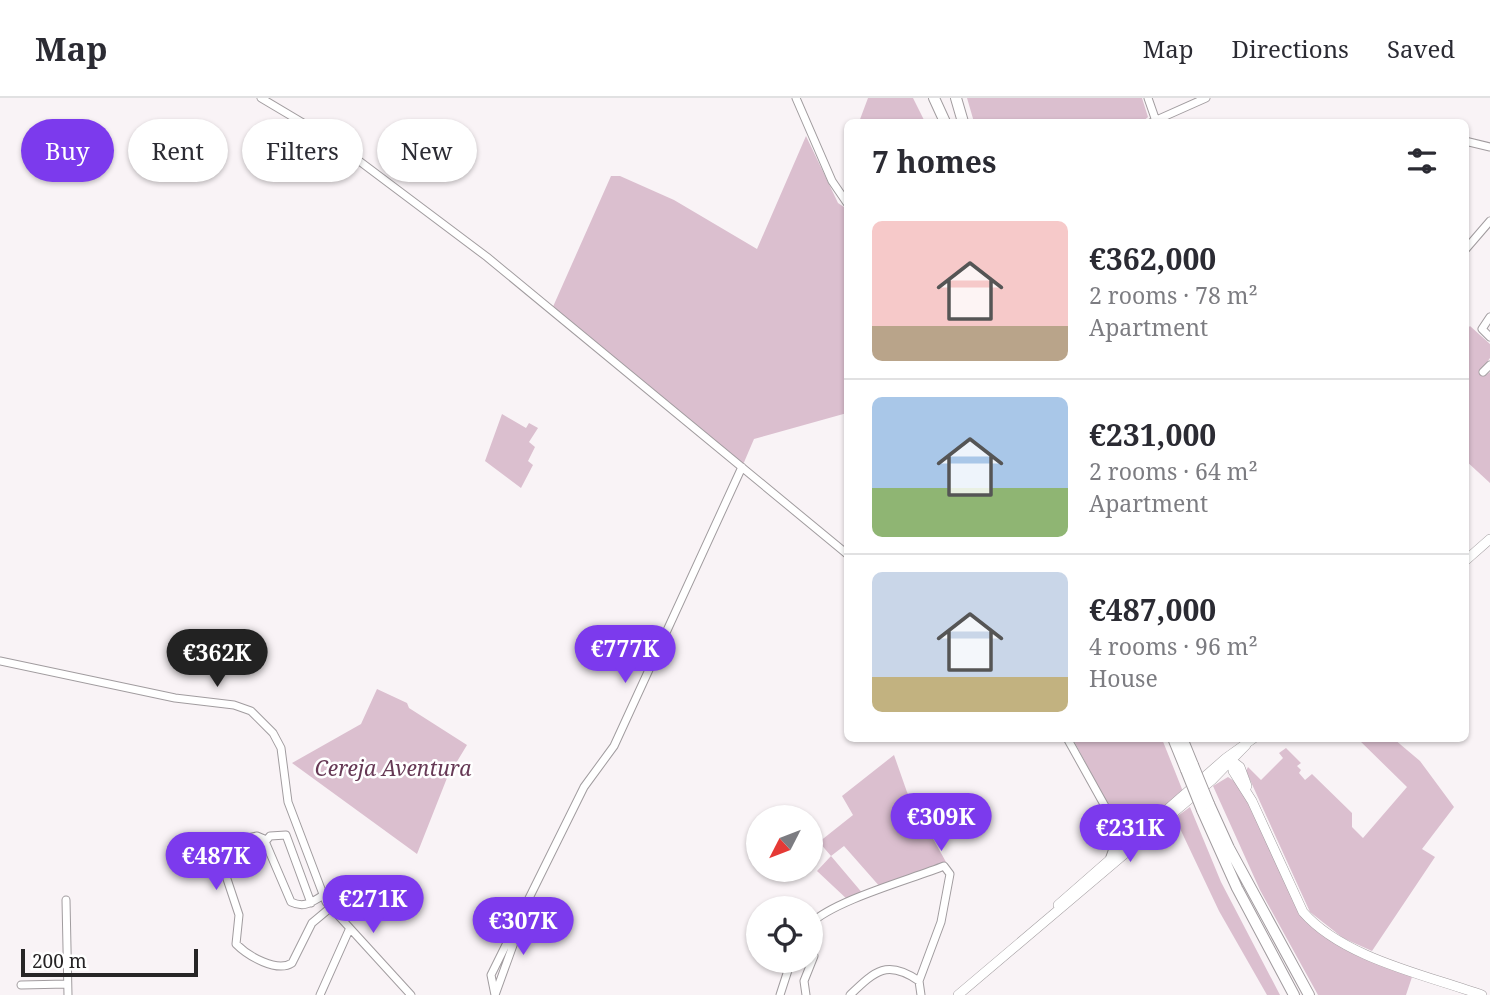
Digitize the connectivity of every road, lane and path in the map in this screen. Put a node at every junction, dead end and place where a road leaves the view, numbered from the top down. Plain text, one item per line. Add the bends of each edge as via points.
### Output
1 (261, 98) edge
2 (796, 98) edge
3 (937, 98) edge
4 (956, 98) edge
5 (1148, 98) edge
6 (1206, 98) edge
7 (945, 119) edge
8 (962, 119) edge
9 (1153, 119) edge
10 (1160, 119) edge
11 (1469, 142) edge
12 (1490, 148) edge
13 (844, 199) edge
14 (1490, 221) edge
15 (1469, 245) edge
16 (1490, 317) edge
17 (1490, 338) edge
18 (1490, 365) edge
19 (1483, 372) dead end
20 (742, 467) junction
21 (1490, 540) edge
22 (844, 552) edge
23 (1469, 558) edge
24 (0, 661) edge
25 (1069, 742) edge
26 (1175, 742) edge
27 (1183, 742) edge
28 (1249, 742) edge
29 (1230, 759) junction
30 (1189, 767) junction
31 (1212, 779) junction
32 (1239, 780) junction
33 (1093, 786) junction
34 (1252, 801) junction
35 (1206, 807) junction
36 (1116, 826) junction
37 (1142, 831) junction
38 (1113, 834) junction
39 (265, 842) junction
40 (1136, 844) junction
41 (1123, 846) junction
42 (1106, 861) junction
43 (1083, 890) junction
44 (322, 896) junction
45 (66, 900) dead end
46 (311, 902) junction
47 (301, 906) junction
48 (330, 908) junction
49 (321, 914) junction
50 (823, 914) edge
51 (312, 923) junction
52 (349, 930) junction
53 (1018, 945) junction
54 (787, 973) edge
55 (807, 973) edge
56 (919, 981) junction
57 (67, 984) junction
58 (21, 985) dead end
59 (921, 994) edge
60 (961, 994) edge
61 (68, 995) edge
62 (320, 995) edge
63 (411, 995) edge
64 (495, 995) edge
65 (780, 995) edge
66 (806, 995) edge
67 (850, 995) edge
68 (1294, 995) edge
69 (1309, 995) edge
70 (1482, 995) edge

1 - 20 street via 330,139 487,257
2 - 13 street
3 - 7 highway
4 - 8 highway
5 - 9 street
6 - 10 street
11 - 12 street
14 - 15 street
16 - 17 street via 1482,329
18 - 19 street
20 - 22 street
20 - 64 street via 614,746 584,787 525,910
21 - 23 main road
24 - 44 street via 251,711 281,748 288,802
25 - 33 street
26 - 30 highway
27 - 30 highway
28 - 29 main road
29 - 31 main road
29 - 32 main road
29 - 34 main road via 1240,767
29 - 37 main road
30 - 35 highway, bridge
31 - 32 main road via 1227,774
31 - 40 main road
32 - 34 main road
33 - 36 street
33 - 38 street
34 - 70 main road via 1303,912 1319,929 1363,953
35 - 68 highway via 1237,888
35 - 69 highway
36 - 37 street via 1128,833
36 - 41 street
37 - 41 main road
38 - 41 street
38 - 42 street via 1114,850
39 - 46 street via 270,836 286,835
39 - 47 street via 286,897
39 - 51 street via 257,836 223,840 217,849 239,915 236,944 278,968 287,966
40 - 41 street
40 - 43 main road
41 - 42 main road
41 - 43 street
42 - 53 main road
43 - 53 main road
44 - 46 street
44 - 48 street
45 - 57 street
46 - 47 street
46 - 49 street via 313,911
47 - 51 street
48 - 49 street
48 - 52 street
49 - 51 street
50 - 56 street via 944,866 950,874 949,890
52 - 62 street
52 - 63 street
53 - 60 main road
54 - 65 street
55 - 66 street
56 - 59 street
56 - 67 street via 900,970 887,969 875,972
57 - 58 street
57 - 61 street

